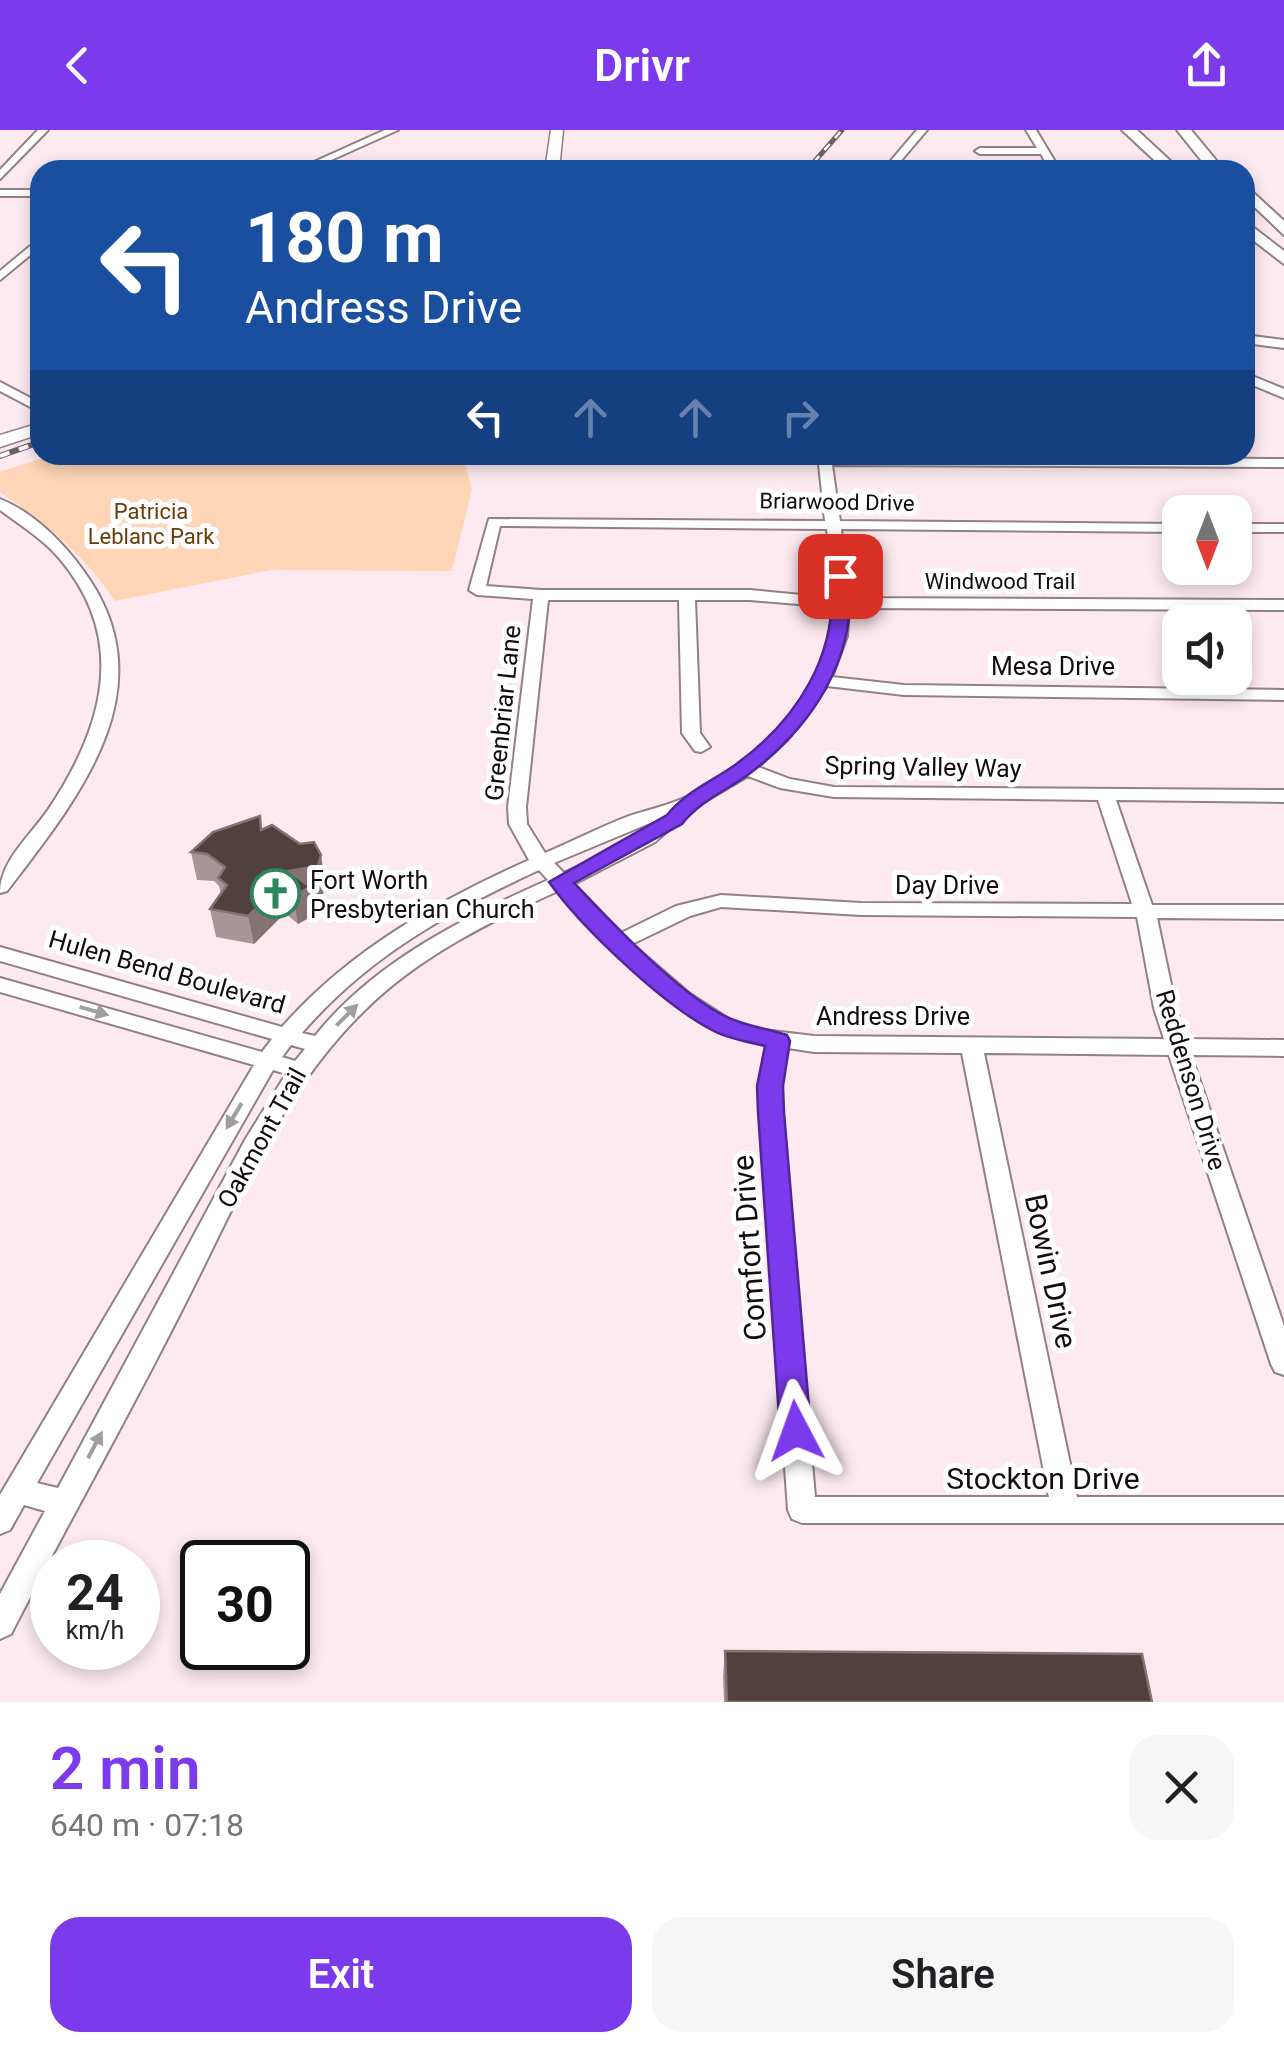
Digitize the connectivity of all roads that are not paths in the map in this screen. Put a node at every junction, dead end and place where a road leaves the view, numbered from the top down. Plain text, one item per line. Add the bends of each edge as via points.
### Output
1 (43, 130) edge
2 (393, 130) edge
3 (557, 130) edge
4 (922, 130) edge
5 (1031, 130) edge
6 (1129, 130) edge
7 (1184, 130) edge
8 (1161, 135) dead end
9 (1214, 141) dead end
10 (980, 151) dead end
11 (1043, 151) junction
12 (324, 160) edge
13 (553, 160) edge
14 (896, 160) edge
15 (1048, 160) edge
16 (1161, 160) edge
17 (1180, 160) edge
18 (1208, 160) edge
19 (1224, 160) edge
20 (0, 161) edge
21 (16, 161) junction
22 (0, 176) edge
23 (0, 193) edge
24 (30, 193) edge
25 (1255, 200) edge
26 (1255, 207) edge
27 (1284, 232) edge
28 (1255, 234) edge
29 (30, 251) edge
30 (1284, 259) edge
31 (0, 264) edge
32 (16, 264) junction
33 (30, 265) edge
34 (0, 278) edge
35 (1255, 340) edge
36 (1284, 344) edge
37 (1255, 381) edge
38 (0, 386) edge
39 (1284, 394) edge
40 (30, 406) edge
41 (30, 416) edge
42 (0, 429) edge
43 (30, 431) edge
44 (0, 441) edge
45 (1255, 461) edge
46 (1284, 463) edge
47 (826, 465) edge
48 (0, 503) edge
49 (834, 526) junction
50 (1162, 528) edge
51 (1252, 528) edge
52 (1284, 528) edge
53 (476, 590) joint
54 (687, 594) junction
55 (541, 595) junction
56 (843, 603) junction
57 (1284, 605) edge
58 (823, 681) junction
59 (1284, 696) edge
60 (702, 747) dead end
61 (744, 768) junction
62 (1106, 794) junction
63 (1284, 796) edge
64 (686, 805) junction
65 (542, 862) junction
66 (560, 882) junction
67 (0, 887) edge
68 (1145, 911) junction
69 (1284, 912) edge
70 (618, 943) junction
71 (0, 954) edge
72 (0, 985) edge
73 (287, 1034) junction
74 (778, 1041) junction
75 (971, 1044) junction
76 (318, 1045) junction
77 (1177, 1046) junction
78 (1284, 1048) edge
79 (267, 1062) junction
80 (298, 1070) junction
81 (1284, 1364) edge
82 (18, 1492) junction
83 (64, 1503) junction
84 (802, 1510) joint
85 (1284, 1510) edge
86 (1066, 1512) junction
87 (0, 1521) edge
88 (0, 1624) edge

1 - 21 street
2 - 12 street
3 - 13 main road
4 - 14 street
5 - 11 street
6 - 16 highway
7 - 18 highway
8 - 17 highway
9 - 19 highway
10 - 11 street
11 - 15 street
20 - 21 street
21 - 22 street
23 - 24 street
25 - 27 highway
26 - 27 highway
28 - 30 highway
29 - 32 street
31 - 32 street
32 - 33 street
32 - 34 street
35 - 36 street
37 - 39 street
38 - 40 street
41 - 42 main road
43 - 44 main road
45 - 46 street
47 - 49 street, Oakmont Trail
48 - 67 street via 68,557 104,613 114,660 101,732 75,786
49 - 50 street, Briarwood Drive
49 - 53 street, Briarwood Drive via 494,522
49 - 56 street, Oakmont Trail
51 - 52 street
53 - 55 street, Windwood Trail
54 - 55 street, Windwood Trail
54 - 56 street, Windwood Trail
54 - 60 street via 691,733
55 - 65 street, Greenbriar Lane via 517,808 523,838
56 - 57 street, Windwood Trail
56 - 58 street, Oakmont Trail
58 - 59 street, Mesa Drive via 904,690
58 - 61 street, Oakmont Trail via 791,725
61 - 62 street, Spring Valley Way via 834,792
61 - 64 street, Oakmont Trail
62 - 63 street, Spring Valley Way
62 - 68 street, Reddenson Drive
64 - 65 street, Oakmont Trail
64 - 66 street, Oakmont Trail via 674,820
65 - 66 street, Greenbriar Lane
65 - 73 street, Oakmont Trail via 394,939
66 - 70 street, Andress Drive
76 -> 66 street, Oakmont Trail via 414,958
68 - 69 street, Day Drive
68 - 70 street, Day Drive via 721,901 683,911
68 - 77 street, Reddenson Drive
70 - 74 street, Andress Drive via 700,1012
71 - 73 street, Hulen Bend Boulevard
72 -> 79 street
73 - 76 street, Hulen Bend Boulevard
73 - 79 street, Oakmont Trail
74 - 75 street, Andress Drive
74 - 84 street, Comfort Drive via 771,1112
75 - 77 street, Andress Drive
75 - 86 street, Bowin Drive
76 - 80 street, Oakmont Trail
77 - 78 street, Andress Drive
77 - 81 street, Reddenson Drive
79 - 80 street
79 -> 82 street, Oakmont Trail
83 -> 80 street, Oakmont Trail
82 - 83 street
82 - 87 street, Oakmont Trail
83 - 88 street, Oakmont Trail
84 - 86 street, Stockton Drive
85 - 86 street, Stockton Drive

